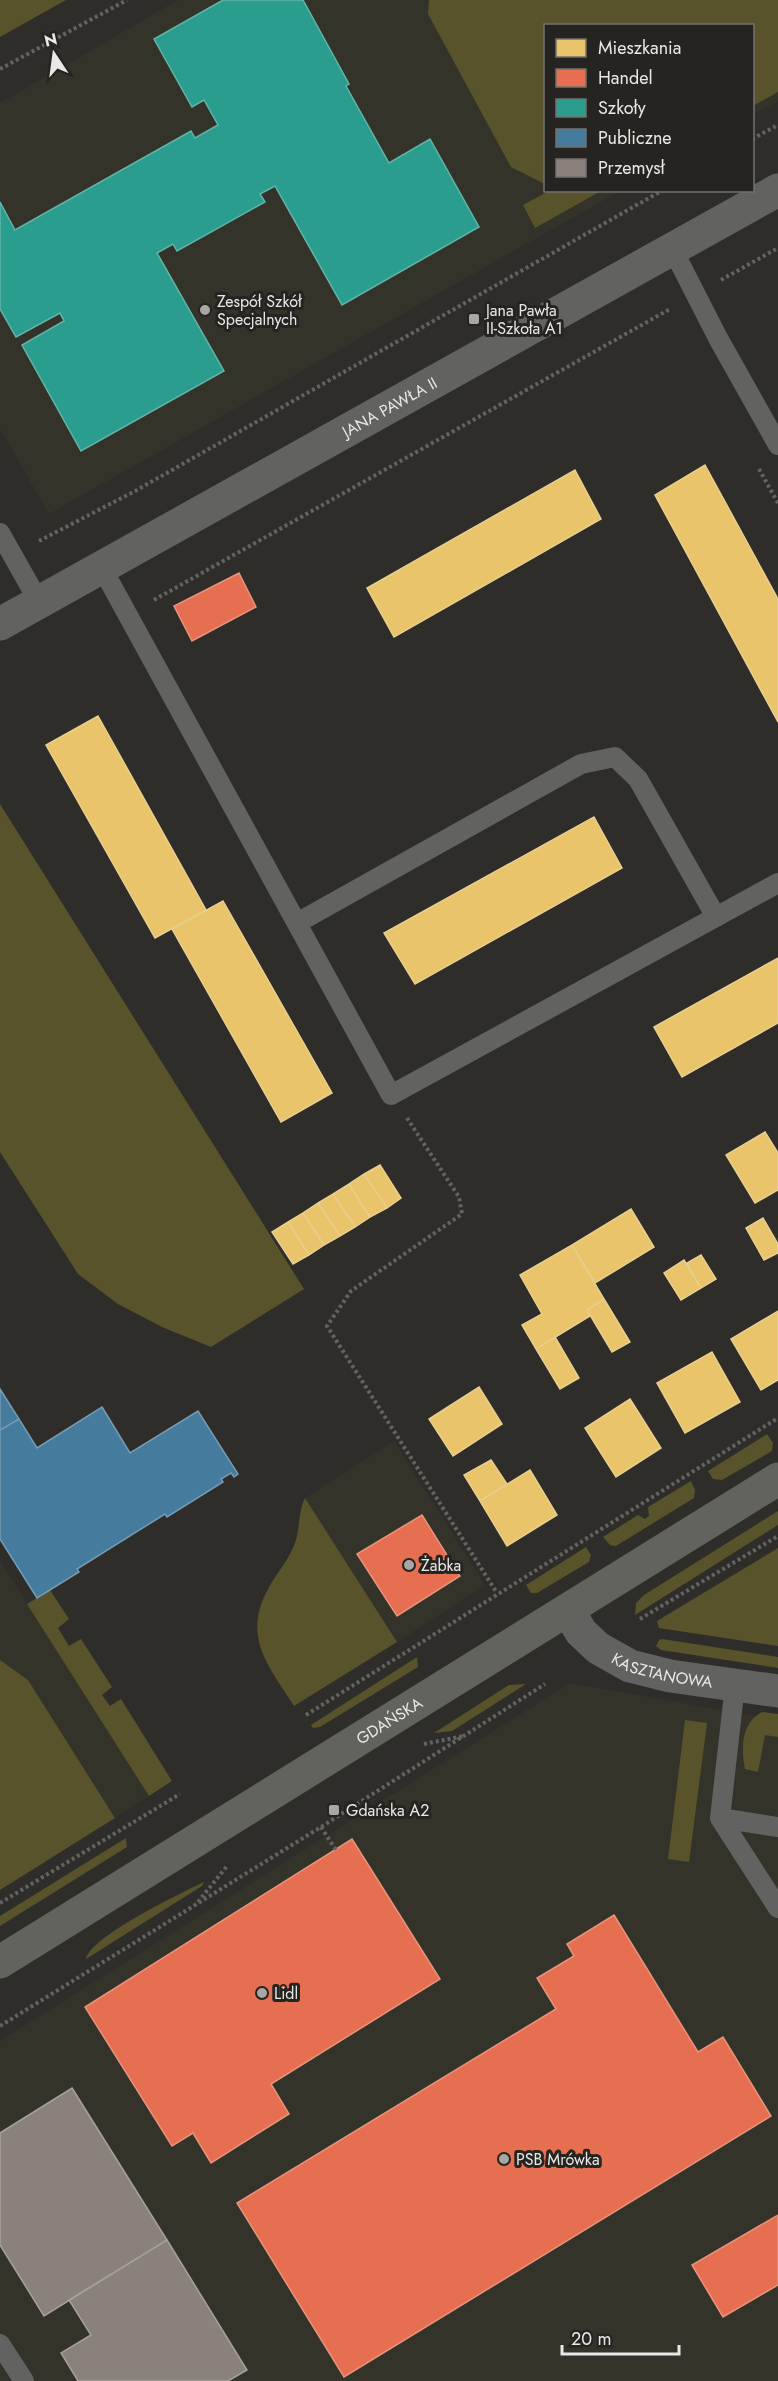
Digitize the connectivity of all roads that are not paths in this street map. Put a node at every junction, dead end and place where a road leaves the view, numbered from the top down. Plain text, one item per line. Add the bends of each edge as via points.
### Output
1 (778, 190) edge
2 (674, 249) junction
3 (778, 445) edge
4 (0, 533) edge
5 (102, 568) junction
6 (39, 602) junction
7 (0, 624) edge
8 (778, 883) edge
9 (716, 917) junction
10 (297, 923) junction
11 (778, 1479) edge
12 (568, 1610) junction
13 (735, 1685) junction
14 (778, 1691) edge
15 (720, 1818) junction
16 (778, 1827) edge
17 (778, 1908) edge
18 (0, 1962) edge
19 (0, 2344) edge
20 (24, 2381) edge

1 - 2 street, JANA PAWŁA II
2 - 3 lane
2 - 5 street, JANA PAWŁA II
4 - 6 lane
5 - 6 street, JANA PAWŁA II
5 - 10 lane
6 - 7 street, JANA PAWŁA II
8 - 9 lane
9 - 10 lane via 638,778 615,757 581,764
9 - 10 lane via 392,1095
11 - 12 main road, GDAŃSKA
12 - 13 street, KASZTANOWA via 581,1632 598,1648 630,1666
12 - 18 main road, GDAŃSKA
13 - 14 street, KASZTANOWA
13 - 15 lane
15 - 16 lane
15 - 17 lane
19 - 20 lane

